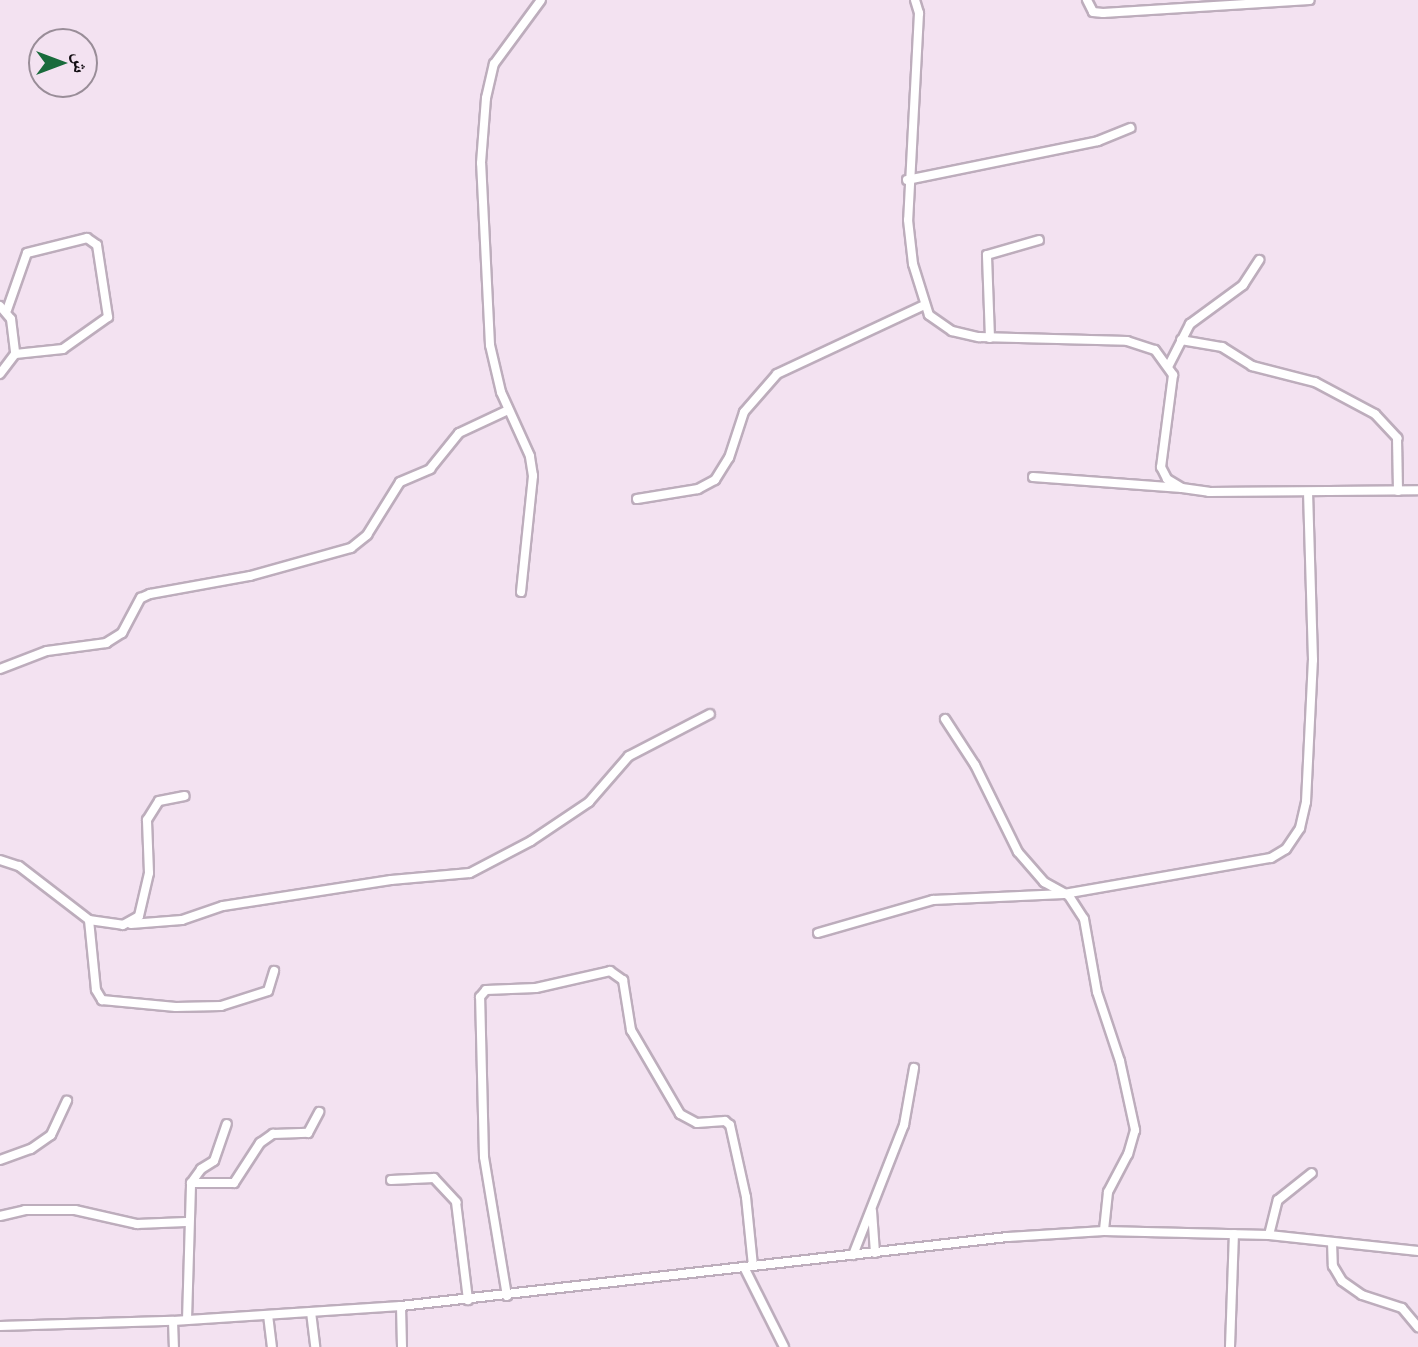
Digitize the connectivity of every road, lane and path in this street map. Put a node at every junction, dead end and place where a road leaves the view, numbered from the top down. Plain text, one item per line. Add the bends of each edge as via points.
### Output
1 (541, 0) edge
2 (915, 0) edge
3 (1087, 0) edge
4 (1310, 0) edge
5 (1131, 128) dead end
6 (907, 180) junction
7 (1038, 240) dead end
8 (1259, 260) dead end
9 (924, 305) junction
10 (3, 308) edge
11 (990, 338) junction
12 (1181, 340) junction
13 (15, 354) junction
14 (1169, 365) junction
15 (0, 374) edge
16 (508, 410) junction
17 (1033, 477) dead end
18 (1182, 488) junction
19 (1418, 490) edge
20 (1398, 491) junction
21 (1308, 492) junction
22 (637, 499) dead end
23 (522, 592) dead end
24 (0, 669) edge
25 (710, 714) dead end
26 (945, 719) dead end
27 (186, 796) dead end
28 (0, 860) edge
29 (1064, 894) junction
30 (89, 920) junction
31 (131, 924) junction
32 (818, 933) dead end
33 (274, 971) dead end
34 (914, 1068) dead end
35 (67, 1101) dead end
36 (319, 1112) dead end
37 (227, 1124) dead end
38 (0, 1160) edge
39 (1312, 1173) dead end
40 (391, 1180) dead end
41 (191, 1184) junction
42 (872, 1208) junction
43 (0, 1216) edge
44 (186, 1222) junction
45 (1104, 1231) junction
46 (1234, 1234) junction
47 (1269, 1235) junction
48 (1332, 1242) junction
49 (1418, 1251) edge
50 (875, 1253) junction
51 (853, 1255) junction
52 (749, 1266) junction
53 (507, 1296) junction
54 (468, 1300) junction
55 (401, 1306) junction
56 (311, 1312) junction
57 (268, 1315) junction
58 (187, 1320) junction
59 (173, 1321) junction
60 (0, 1326) edge
61 (1418, 1327) edge
62 (174, 1347) edge
63 (272, 1347) edge
64 (315, 1347) edge
65 (402, 1347) edge
66 (785, 1347) edge
67 (1230, 1347) edge

1 - 16 street via 494,64 483,123 480,179 486,313
2 - 6 street via 919,13
3 - 4 street via 1093,12 1103,13
5 - 6 street via 1098,141
6 - 9 street via 909,242
7 - 11 street via 987,255
8 - 12 street via 1243,285 1190,324
9 - 11 street via 929,315 952,331
9 - 22 street via 777,374 744,412 729,458 715,480 698,489
10 - 13 street via 14,331
10 - 13 street via 27,253 87,238 97,245 108,317 63,349
11 - 14 street via 1142,343
12 - 14 street
12 - 20 street via 1222,347 1252,366 1315,382 1375,414 1397,438
13 - 15 street
14 - 18 street via 1174,387 1161,467 1167,479
16 - 23 street via 530,456 533,476
16 - 24 street via 459,433 430,470 400,482 367,535 351,548 288,568 150,594 141,598 122,633 106,643 47,651
17 - 18 street
18 - 21 street
19 - 20 street
20 - 21 street
21 - 29 street via 1313,660 1306,802 1295,838 1271,858
25 - 31 street via 629,756 589,802 531,841 470,873 391,880 223,906 182,920
26 - 29 street via 975,765 1018,852 1044,882
27 - 31 street via 159,801 147,820 146,899
28 - 30 street via 19,866
29 - 32 street via 933,900
29 - 45 street via 1084,919 1097,992 1120,1061 1135,1130 1108,1192
30 - 31 street
30 - 33 street via 96,990 102,1000 221,1006 268,991
34 - 42 street via 904,1125
35 - 38 street via 51,1135 31,1149
36 - 41 street via 308,1133 273,1134 260,1143 234,1183
37 - 41 street via 214,1161 201,1168
39 - 47 street via 1278,1200
40 - 54 street via 434,1178 456,1202
41 - 44 street
42 - 50 street
42 - 51 street
43 - 44 street via 25,1210 75,1210 137,1224
44 - 58 street
45 - 46 street
45 - 50 street
46 - 47 street
46 - 67 street
47 - 48 street
48 - 49 street
48 - 61 street via 1333,1266 1342,1281 1362,1295 1402,1308
50 - 51 street
51 - 52 street
52 - 53 street
52 - 53 street via 746,1197 730,1125 725,1121 697,1123 680,1114 631,1030 623,980 610,971 536,988 486,990 480,997 484,1157
52 - 66 street
53 - 54 street
54 - 55 street
55 - 56 street
55 - 65 street
56 - 57 street
56 - 64 street
57 - 58 street
57 - 63 street
58 - 59 street
59 - 60 street
59 - 62 street

